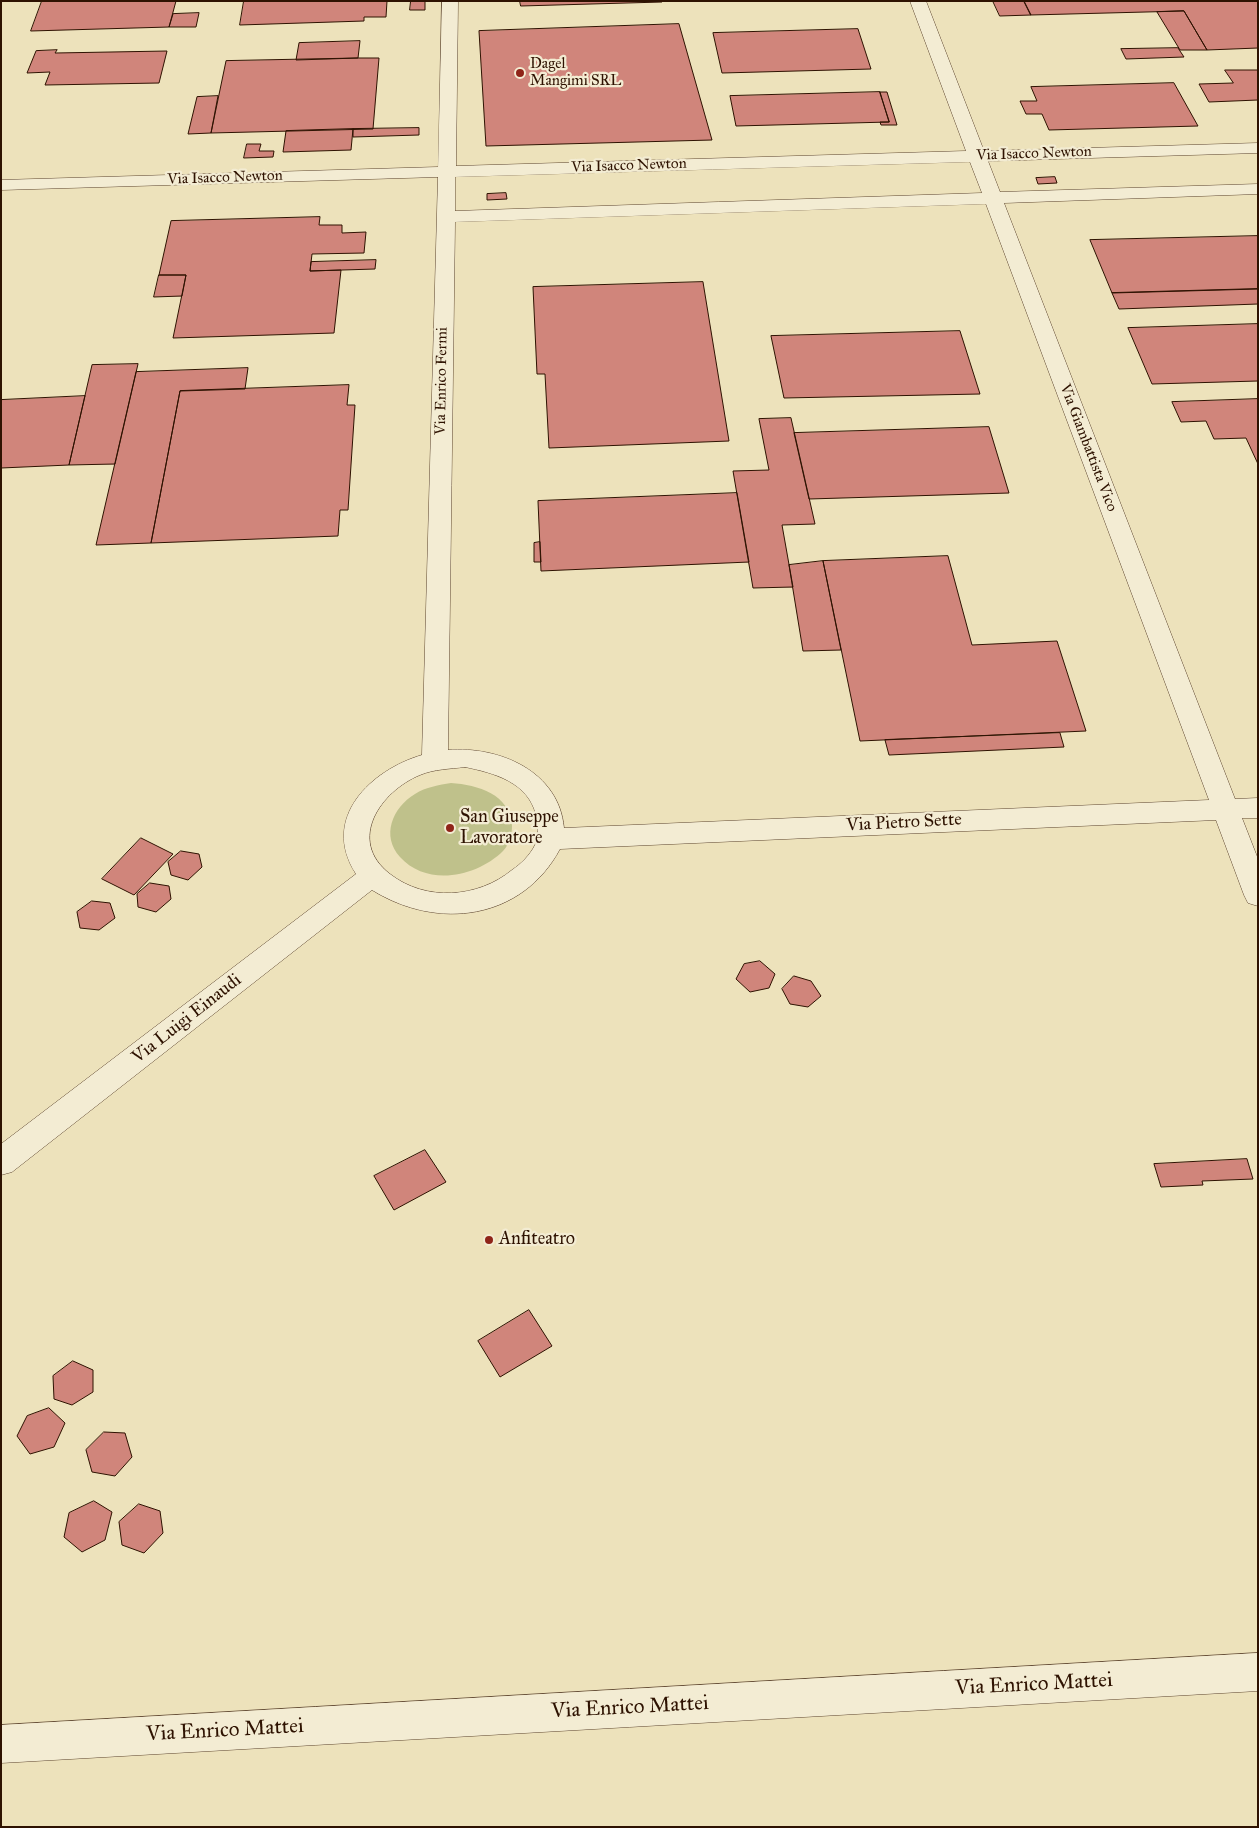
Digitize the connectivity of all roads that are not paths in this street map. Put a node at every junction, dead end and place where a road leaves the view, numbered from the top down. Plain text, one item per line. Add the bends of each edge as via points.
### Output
1 (450, 1) edge
2 (918, 1) edge
3 (1258, 148) edge
4 (978, 156) junction
5 (446, 172) junction
6 (1, 185) edge
7 (1258, 189) edge
8 (994, 199) junction
9 (445, 217) junction
10 (435, 761) junction
11 (1258, 808) edge
12 (1225, 809) junction
13 (550, 839) junction
14 (372, 876) junction
15 (1258, 895) edge
16 (1, 1162) edge
17 (1258, 1672) edge
18 (1, 1744) edge

1 - 5 street, Via Enrico Fermi
2 - 4 street, Via Giambattista Vico
3 - 4 street, Via Isacco Newton
4 - 5 street, Via Isacco Newton
4 - 8 street, Via Giambattista Vico
5 - 6 street, Via Isacco Newton
5 - 9 street, Via Enrico Fermi
7 - 8 street
8 - 9 street
8 - 12 street, Via Giambattista Vico
9 - 10 street, Via Enrico Fermi
10 - 13 street via 465,758 495,763 521,775 540,793 550,815
10 - 14 street via 405,770 381,786 364,807 356,830 359,854
11 - 12 street, Via Pietro Sette
12 - 13 street, Via Pietro Sette
12 - 15 street, Via Giambattista Vico
13 - 14 street via 539,863 518,883 490,897 458,904 424,903 395,893
14 - 16 street, Via Luigi Einaudi
17 - 18 street, Via Enrico Mattei

